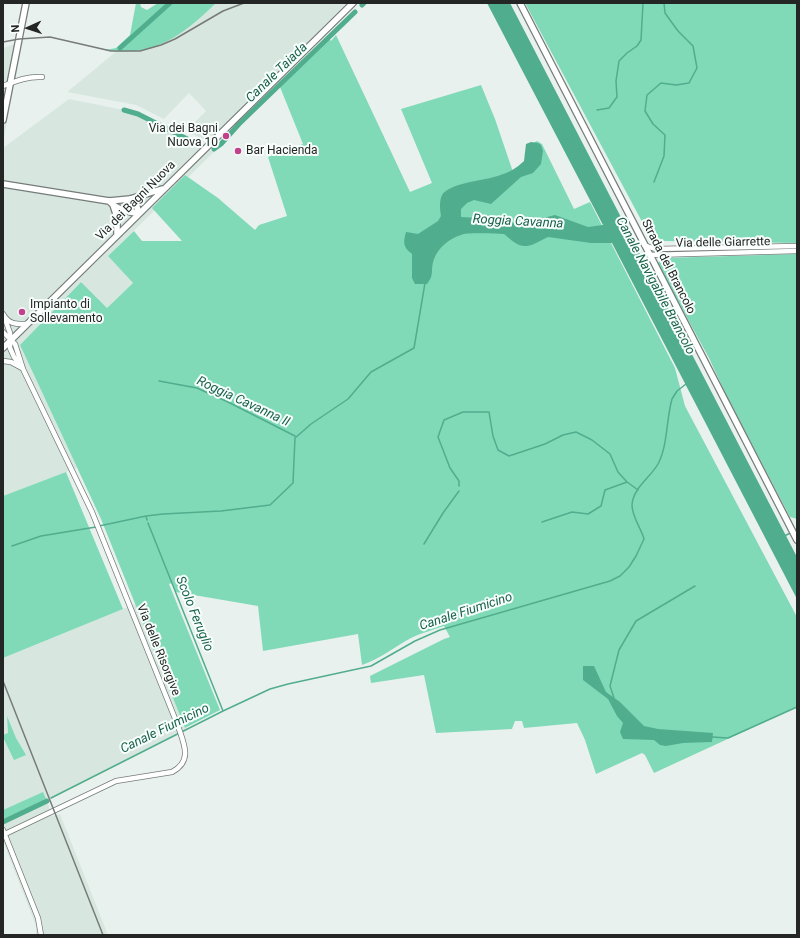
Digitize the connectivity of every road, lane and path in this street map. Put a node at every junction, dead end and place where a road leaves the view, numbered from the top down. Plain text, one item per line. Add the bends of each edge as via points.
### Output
1 (26, 3) edge
2 (353, 3) edge
3 (520, 3) edge
4 (42, 77) dead end
5 (10, 84) junction
6 (3, 86) edge
7 (3, 120) edge
8 (3, 183) edge
9 (164, 188) junction
10 (130, 199) junction
11 (111, 203) junction
12 (139, 213) junction
13 (116, 235) junction
14 (797, 246) edge
15 (647, 250) junction
16 (797, 251) edge
17 (657, 255) junction
18 (653, 262) junction
19 (4, 316) edge
20 (28, 324) junction
21 (3, 332) edge
22 (10, 340) junction
23 (3, 348) edge
24 (3, 361) edge
25 (23, 369) junction
26 (796, 539) edge
27 (4, 832) edge
28 (41, 935) edge

1 - 5 street
2 - 9 street, Via dei Bagni Nuova
3 - 15 street, Strada del Brancolo
4 - 5 street via 34,76
5 - 6 street
5 - 7 street
8 - 11 street
9 - 10 street
9 - 12 street, Via dei Bagni Nuova
10 - 11 street
10 - 12 street via 136,204
11 - 12 street
11 - 13 street via 117,217
12 - 13 street, Via dei Bagni Nuova
13 - 20 street, Via dei Bagni Nuova
14 - 15 street, Via delle Giarrette
15 - 17 street, Via delle Giarrette
15 - 18 street, Strada del Brancolo
16 - 17 street, Via delle Giarrette
17 - 18 street
18 - 26 street, Strada del Brancolo
19 - 20 street via 10,323
19 - 22 street, Via delle Risorgive
20 - 22 street, Via dei Bagni Nuova
21 - 22 street
22 - 23 street, Via dei Bagni Nuova
22 - 25 street, Via delle Risorgive via 14,357
24 - 25 street via 11,362
25 - 27 street, Via delle Risorgive via 92,512 185,746 184,760 178,769 172,772 116,781
27 - 28 street via 38,918

